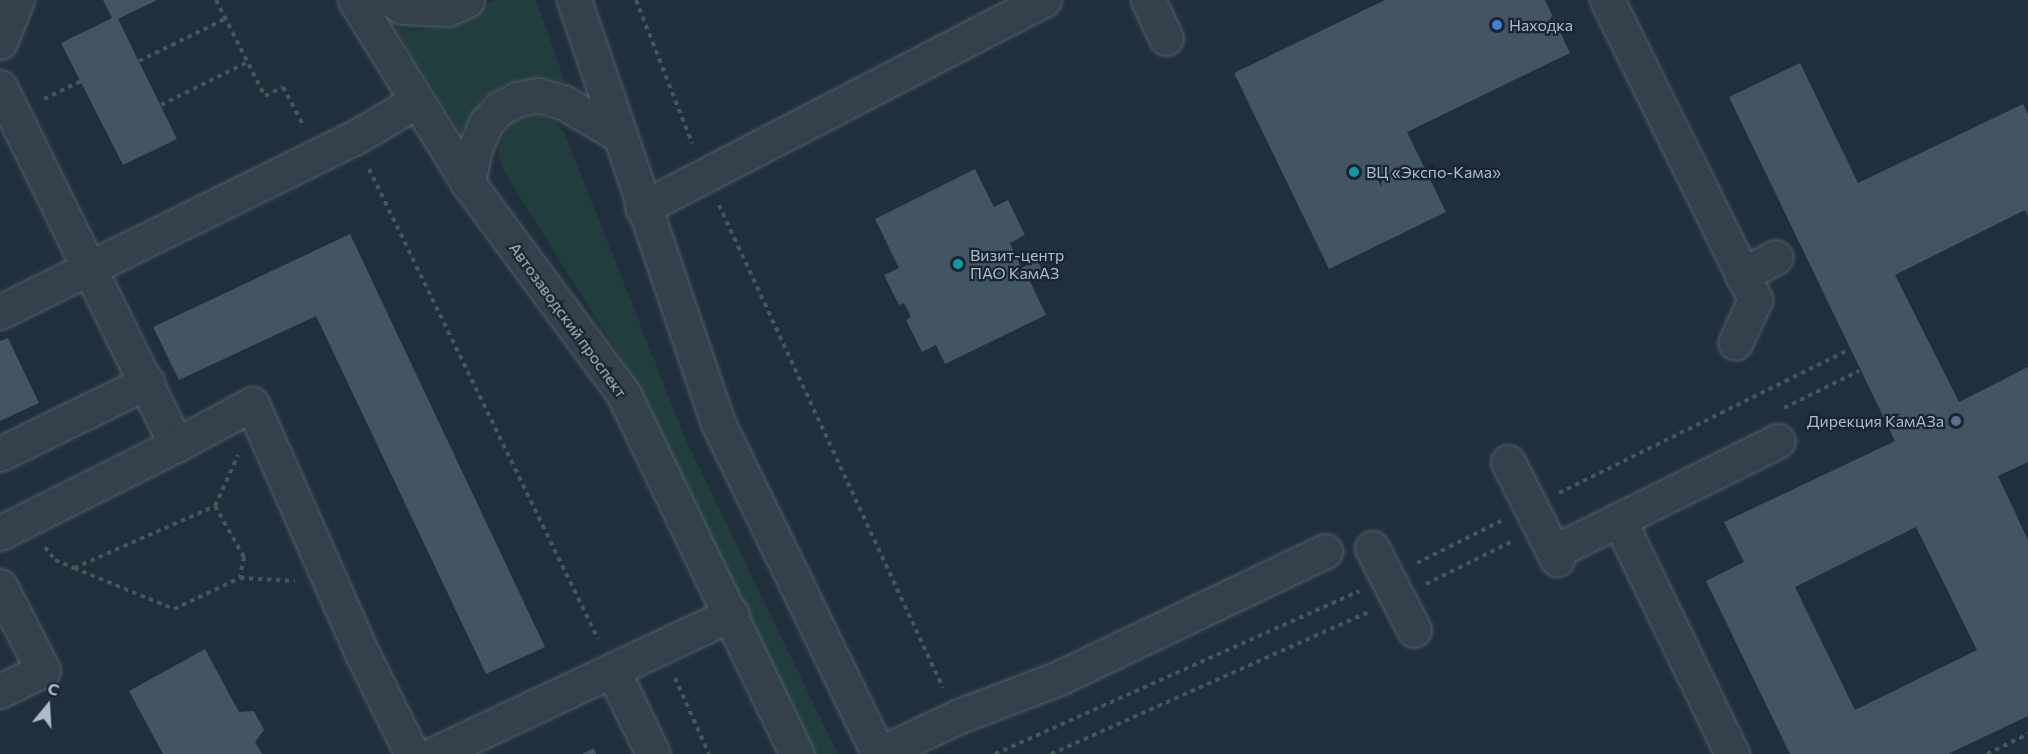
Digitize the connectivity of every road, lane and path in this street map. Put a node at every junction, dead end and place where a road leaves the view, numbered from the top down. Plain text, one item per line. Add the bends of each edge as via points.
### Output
1 (17, 0) edge
2 (216, 0) edge
3 (355, 0) edge
4 (391, 0) edge
5 (467, 0) edge
6 (574, 0) edge
7 (636, 0) edge
8 (1044, 0) edge
9 (1148, 0) edge
10 (1607, 0) edge
11 (225, 19) junction
12 (1166, 39) dead end
13 (0, 42) edge
14 (139, 61) dead end
15 (248, 62) junction
16 (81, 81) dead end
17 (7, 101) edge
18 (415, 102) junction
19 (161, 105) dead end
20 (619, 135) junction
21 (354, 138) junction
22 (318, 156) junction
23 (706, 176) junction
24 (468, 183) junction
25 (642, 208) junction
26 (1776, 257) dead end
27 (90, 267) junction
28 (1742, 275) junction
29 (0, 312) edge
30 (1735, 343) dead end
31 (1848, 350) dead end
32 (1859, 372) dead end
33 (147, 382) junction
34 (257, 414) junction
35 (1776, 427) joint
36 (176, 445) junction
37 (0, 454) edge
38 (1508, 462) dead end
39 (215, 506) junction
40 (1619, 520) junction
41 (12, 527) edge
42 (1546, 536) junction
43 (1372, 548) dead end
44 (1325, 551) dead end
45 (74, 568) junction
46 (326, 570) junction
47 (240, 578) junction
48 (0, 586) edge
49 (1392, 588) junction
50 (732, 614) junction
51 (1413, 630) dead end
52 (662, 648) junction
53 (614, 671) junction
54 (0, 691) edge
55 (957, 717) junction
56 (2028, 734) edge
57 (412, 754) edge
58 (434, 754) edge
59 (653, 754) edge
60 (709, 754) edge
61 (797, 754) edge
62 (879, 754) edge
63 (995, 754) edge
64 (1051, 754) edge
65 (1732, 754) edge
66 (1987, 754) edge

1 - 13 street
2 - 11 path
3 - 18 street, Автозаводский проспект
4 - 5 street via 403,7 447,9
6 - 20 street
7 - 23 path
8 - 23 street
9 - 12 street
10 - 28 street
11 - 14 path
11 - 15 path
15 - 19 path
15 - 22 path via 264,96 284,87
16 - 17 path
17 - 27 street
18 - 21 street
18 - 24 street, Автозаводский проспект
20 - 24 street via 563,102 538,95 518,99 500,108 486,123 475,148
20 - 25 street
21 - 22 street
21 - 53 path
22 - 27 street
23 - 25 street
23 - 55 path via 810,408
24 - 50 street, Автозаводский проспект via 623,393
25 - 62 street via 717,421
26 - 28 street
27 - 29 street
27 - 33 street
28 - 30 street via 1755,300
31 - 42 path
32 - 35 path
33 - 36 street
33 - 37 street
34 - 36 street via 252,404
34 - 39 path
34 - 46 street
35 - 40 street
36 - 41 street
38 - 42 street
39 - 45 path
39 - 47 path via 244,557
40 - 42 street
40 - 65 street
41 - 45 path via 55,560
42 - 49 path
42 - 49 path
43 - 49 street
44 - 55 street via 1059,678
45 - 47 path via 174,609
46 - 47 path via 307,582
46 - 57 street
48 - 54 street via 44,670
49 - 51 street
49 - 63 path
49 - 64 path
50 - 52 street
50 - 61 street, Автозаводский проспект
52 - 53 street
52 - 60 path
53 - 58 street
53 - 59 street
55 - 62 street
56 - 66 path

